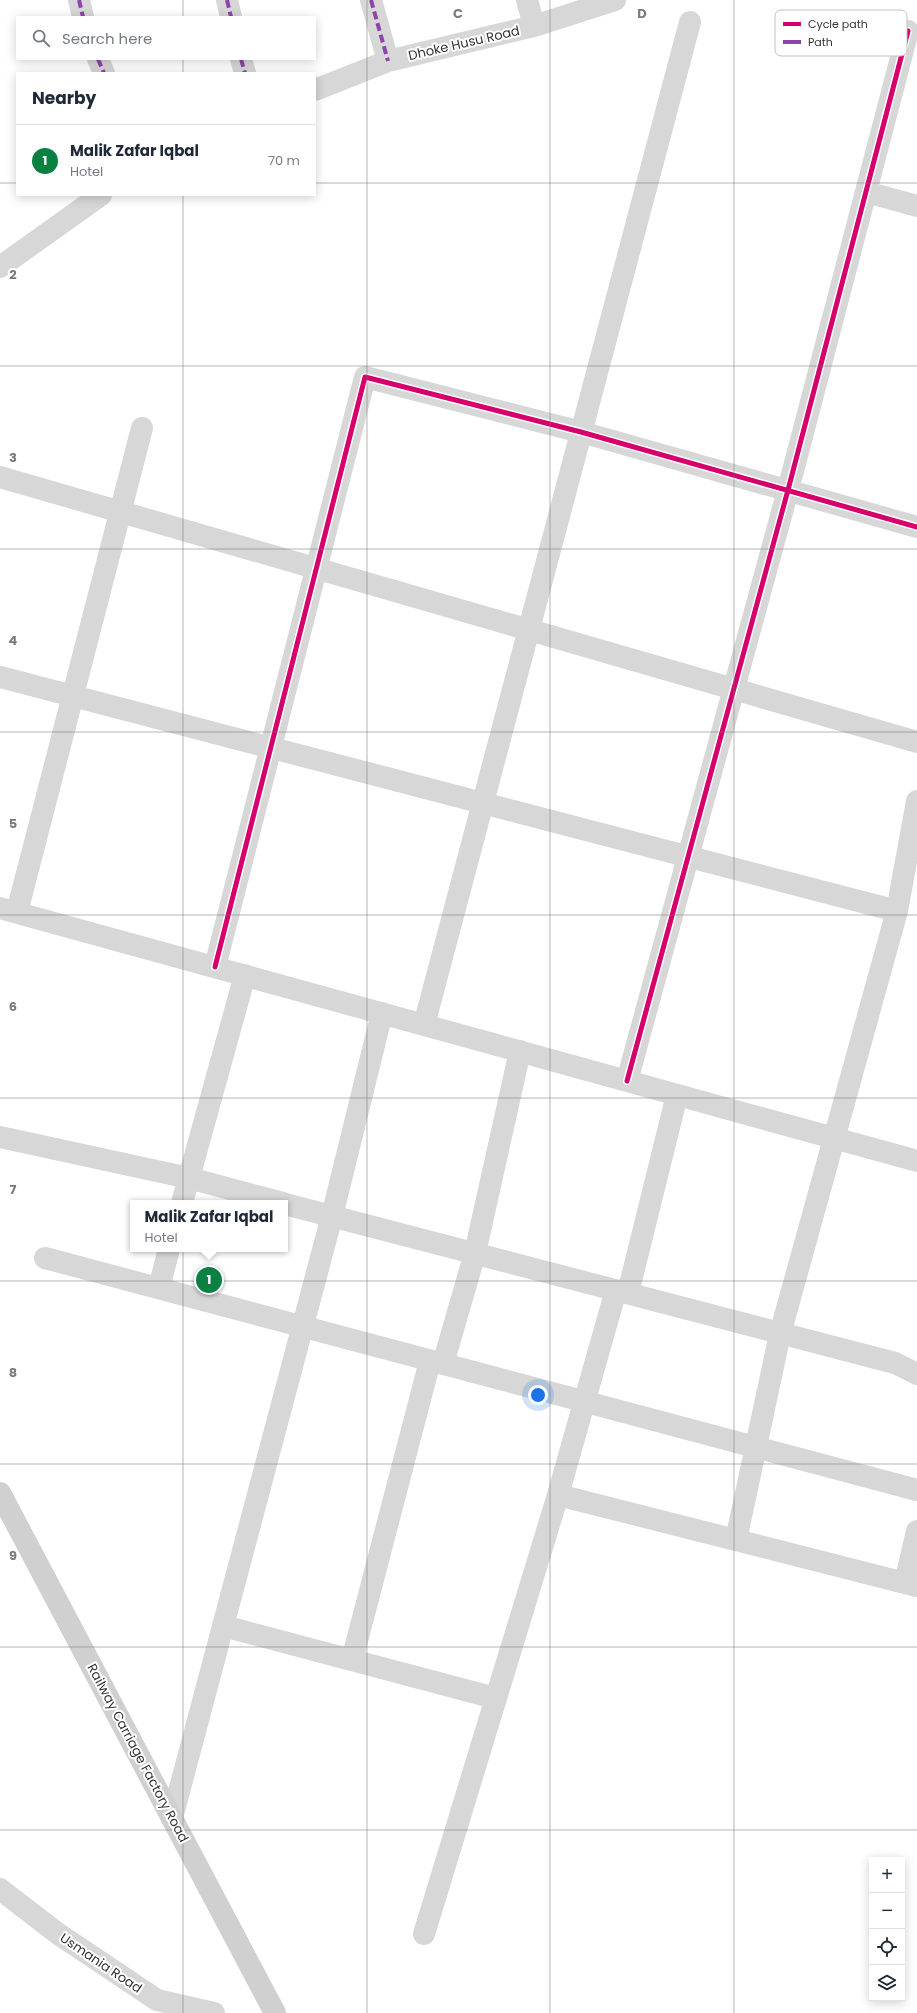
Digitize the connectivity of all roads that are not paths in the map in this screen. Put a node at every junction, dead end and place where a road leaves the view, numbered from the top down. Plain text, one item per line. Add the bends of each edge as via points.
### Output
1 (78, 0) edge
2 (227, 0) edge
3 (372, 0) edge
4 (527, 0) edge
5 (615, 0) edge
6 (83, 16) edge
7 (231, 16) edge
8 (690, 22) dead end
9 (534, 26) junction
10 (908, 31) dead end
11 (907, 35) edge
12 (901, 56) edge
13 (98, 60) edge
14 (241, 60) edge
15 (388, 61) junction
16 (104, 72) edge
17 (245, 72) edge
18 (316, 90) edge
19 (866, 192) junction
20 (100, 196) edge
21 (917, 206) edge
22 (0, 267) edge
23 (142, 428) dead end
24 (581, 432) junction
25 (0, 477) edge
26 (788, 490) junction
27 (120, 512) junction
28 (917, 527) edge
29 (316, 568) junction
30 (529, 630) junction
31 (0, 677) edge
32 (734, 689) junction
33 (73, 696) junction
34 (917, 742) edge
35 (271, 748) junction
36 (917, 801) edge
37 (483, 803) junction
38 (688, 856) junction
39 (8, 910) edge
40 (897, 911) junction
41 (215, 967) junction
42 (245, 975) junction
43 (382, 1013) junction
44 (424, 1025) junction
45 (520, 1051) junction
46 (627, 1081) junction
47 (677, 1095) junction
48 (0, 1137) edge
49 (834, 1138) junction
50 (917, 1161) edge
51 (189, 1178) junction
52 (183, 1200) edge
53 (273, 1200) edge
54 (288, 1204) edge
55 (332, 1216) junction
56 (168, 1252) edge
57 (475, 1253) junction
58 (45, 1258) dead end
59 (159, 1288) junction
60 (622, 1292) junction
61 (303, 1326) junction
62 (780, 1334) junction
63 (437, 1362) junction
64 (917, 1374) edge
65 (584, 1401) junction
66 (756, 1448) junction
67 (917, 1490) edge
68 (0, 1493) edge
69 (558, 1495) junction
70 (917, 1531) edge
71 (736, 1540) junction
72 (911, 1585) edge
73 (223, 1626) junction
74 (352, 1660) junction
75 (495, 1698) junction
76 (172, 1818) junction
77 (0, 1889) edge
78 (424, 1934) dead end
79 (214, 2013) edge
80 (275, 2013) edge

1 - 6 street
2 - 7 street
3 - 15 street
4 - 9 street
5 - 9 street, Dhoke Husu Road
8 - 24 street
9 - 15 street, Dhoke Husu Road
10 - 11 street
12 - 19 street
13 - 16 street
14 - 17 street
15 - 18 street, Dhoke Husu Road
19 - 21 street
19 - 26 street
20 - 22 street
23 - 27 street
24 - 26 street
24 - 29 street via 365,377
24 - 30 street
25 - 27 street
26 - 28 street
26 - 32 street
27 - 29 street
27 - 33 street
29 - 30 street
29 - 35 street
30 - 32 street
30 - 37 street
31 - 33 street
32 - 34 street
32 - 38 street
33 - 35 street
33 - 39 street
35 - 37 street
35 - 41 street
36 - 40 street
37 - 38 street
37 - 44 street
38 - 40 street
38 - 46 street
39 - 41 street
40 - 49 street
41 - 42 street
42 - 43 street
42 - 51 street
43 - 44 street
43 - 55 street
44 - 45 street
45 - 46 street
45 - 57 street
46 - 47 street
47 - 49 street
47 - 60 street
48 - 51 street
49 - 50 street
49 - 62 street
51 - 52 street
51 - 53 street
54 - 55 street
55 - 57 street
55 - 61 street
56 - 59 street
57 - 60 street
57 - 63 street
58 - 59 street
59 - 61 street
60 - 62 street
60 - 65 street
61 - 63 street
61 - 73 street
62 - 64 street via 895,1363
62 - 66 street
63 - 65 street
63 - 74 street
65 - 66 street
65 - 69 street
66 - 67 street
66 - 71 street
68 - 76 main road, Railway Carriage Factory Road
69 - 71 street
69 - 75 street
70 - 72 street
71 - 72 street
73 - 74 street
73 - 76 street
74 - 75 street
75 - 78 street
76 - 80 main road, Railway Carriage Factory Road
77 - 79 street, Usmania Road via 57,1933 157,2000

